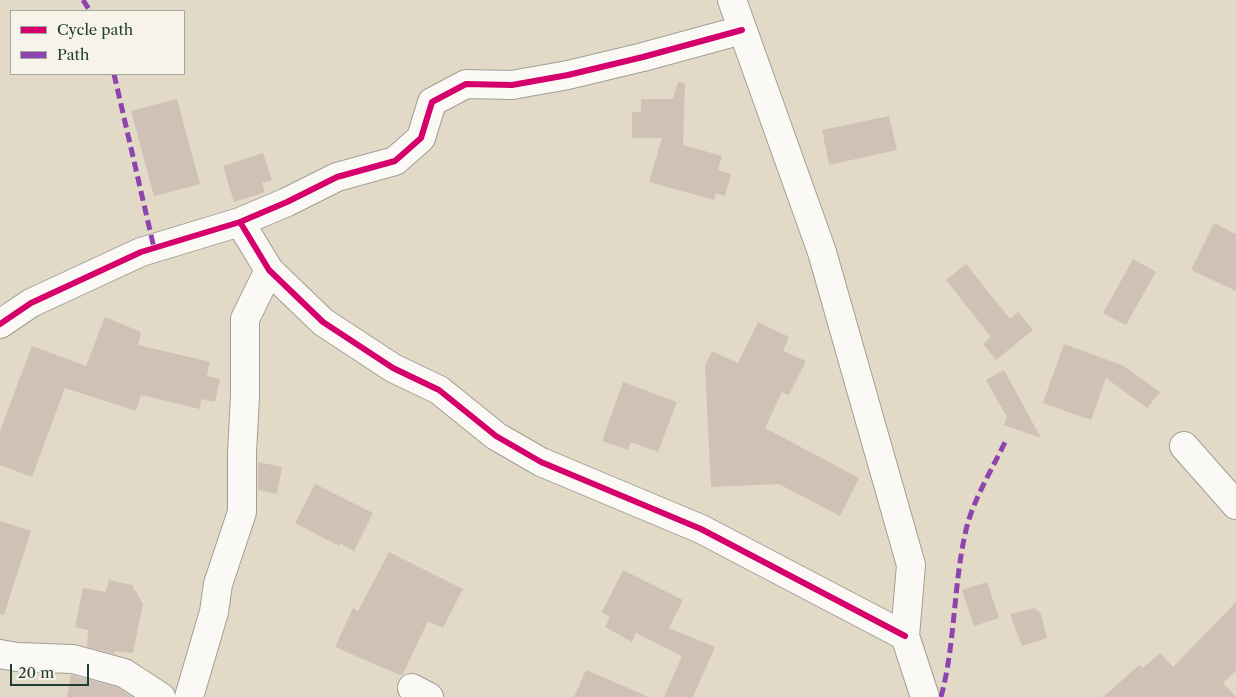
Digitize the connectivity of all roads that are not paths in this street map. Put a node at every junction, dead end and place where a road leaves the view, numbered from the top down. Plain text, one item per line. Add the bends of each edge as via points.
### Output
1 (732, 0) edge
2 (742, 30) junction
3 (240, 222) junction
4 (269, 270) junction
5 (0, 324) edge
6 (1184, 446) dead end
7 (1236, 505) edge
8 (905, 636) junction
9 (0, 654) edge
10 (161, 697) edge
11 (189, 697) edge
12 (925, 697) edge

1 - 2 street
2 - 3 street via 568,75 512,85 466,84 432,102 421,138 395,161 337,177
2 - 8 street via 822,252 910,565
3 - 4 street
3 - 5 street via 141,252 31,302
4 - 8 street via 323,322 393,368 439,390 496,436 541,462 701,529
4 - 11 street via 245,319 242,512 218,584 214,612
6 - 7 street
8 - 12 street
9 - 10 street via 73,659 124,673

